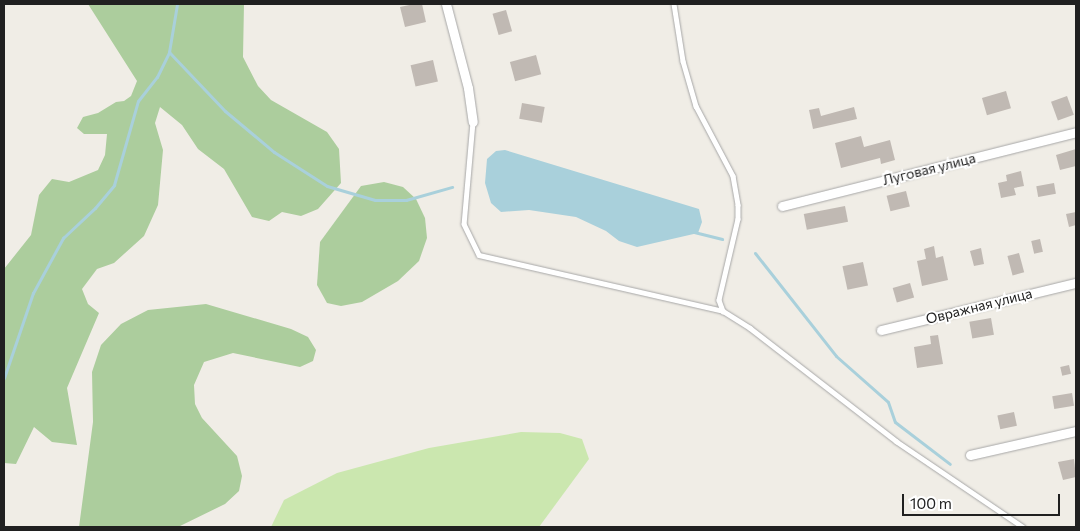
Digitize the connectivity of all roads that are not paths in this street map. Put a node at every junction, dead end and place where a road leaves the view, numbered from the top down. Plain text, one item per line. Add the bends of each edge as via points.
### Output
1 (446, 4) edge
2 (674, 4) edge
3 (473, 122) joint
4 (1076, 132) edge
5 (782, 206) dead end
6 (1076, 282) edge
7 (723, 311) junction
8 (881, 330) dead end
9 (1076, 432) edge
10 (970, 455) dead end
11 (1023, 527) edge

1 - 3 street via 468,88
2 - 7 lane via 696,106 733,176 738,205 738,219 719,300
3 - 7 lane via 464,224 478,255
4 - 5 street, Луговая улица
6 - 8 street, Овражная улица
7 - 11 lane via 750,328 896,441
9 - 10 street

